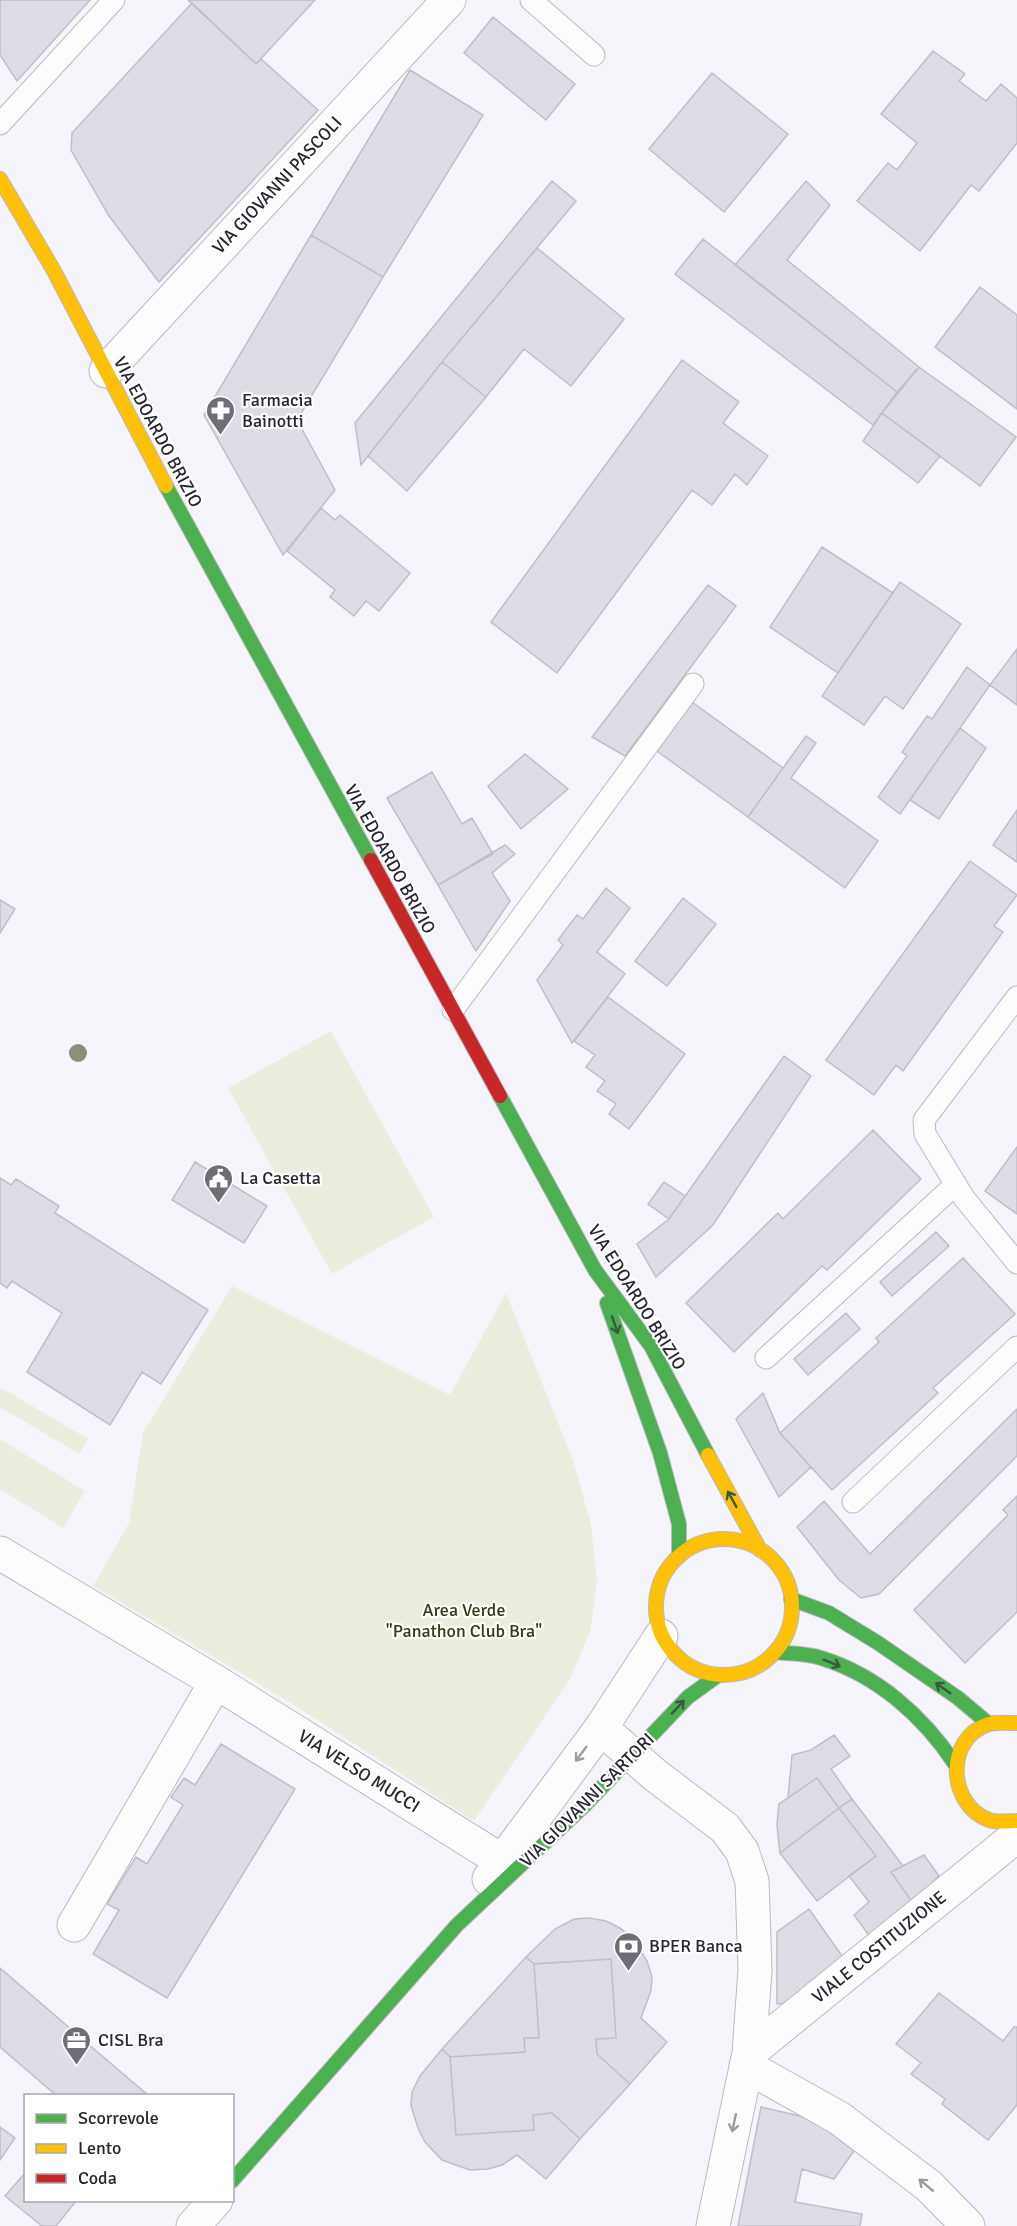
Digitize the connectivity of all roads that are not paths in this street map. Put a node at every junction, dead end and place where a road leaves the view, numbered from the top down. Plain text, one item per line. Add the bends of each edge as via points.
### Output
1 (114, 0) edge
2 (449, 0) edge
3 (531, 0) edge
4 (594, 56) dead end
5 (0, 124) edge
6 (0, 179) edge
7 (106, 371) junction
8 (693, 684) dead end
9 (1017, 997) edge
10 (453, 1010) junction
11 (956, 1184) junction
12 (1017, 1263) edge
13 (595, 1270) junction
14 (1017, 1347) edge
15 (766, 1358) dead end
16 (853, 1502) dead end
17 (760, 1550) junction
18 (0, 1553) edge
19 (679, 1556) junction
20 (791, 1599) junction
21 (661, 1636) junction
22 (775, 1652) junction
23 (717, 1676) junction
24 (216, 1682) junction
25 (1017, 1723) edge
26 (989, 1724) junction
27 (601, 1728) junction
28 (633, 1756) junction
29 (956, 1764) junction
30 (1009, 1834) edge
31 (502, 1861) junction
32 (74, 1925) dead end
33 (457, 1925) junction
34 (747, 2059) junction
35 (234, 2179) edge
36 (214, 2202) edge
37 (193, 2226) edge
38 (713, 2226) edge
39 (968, 2226) edge

1 - 5 lane
2 - 7 street, VIA GIOVANNI PASCOLI
3 - 4 lane
6 - 7 main road, VIA EDOARDO BRIZIO
7 - 10 main road, VIA EDOARDO BRIZIO
8 - 10 lane
9 - 11 lane via 924,1120 926,1134
10 - 13 main road, VIA EDOARDO BRIZIO
11 - 12 lane
11 - 15 lane
17 -> 13 main road, VIA EDOARDO BRIZIO via 651,1346
13 -> 19 main road via 660,1453 679,1524
14 - 16 lane
17 - 19 main road via 740,1541 718,1539 697,1544
17 - 20 main road via 781,1571
18 - 24 street, VIA VELSO MUCCI
19 - 21 main road via 665,1573 657,1593
20 - 22 main road via 786,1636
26 -> 20 main road via 878,1643 829,1613
21 - 23 main road via 684,1663
21 - 27 street, VIA GIOVANNI SARTORI
22 - 23 main road via 759,1666 739,1674
22 -> 29 main road via 819,1658 859,1674 914,1713 944,1744
28 -> 23 main road, VIA GIOVANNI SARTORI via 688,1697
24 - 31 street, VIA VELSO MUCCI
24 - 32 street
25 - 26 main road
26 - 29 main road via 966,1739
27 - 28 street
27 -> 31 street, VIA GIOVANNI SARTORI
28 - 33 main road, VIA GIOVANNI SARTORI
28 - 34 street via 725,1828 742,1851 752,1881 755,1959
29 - 30 main road via 955,1779 968,1806
30 - 34 street, VIALE COSTITUZIONE
31 - 33 street, VIA GIOVANNI SARTORI
33 - 35 main road, VIA GIOVANNI SARTORI
34 -> 38 street
39 -> 34 street via 929,2186 839,2118
36 - 37 street

